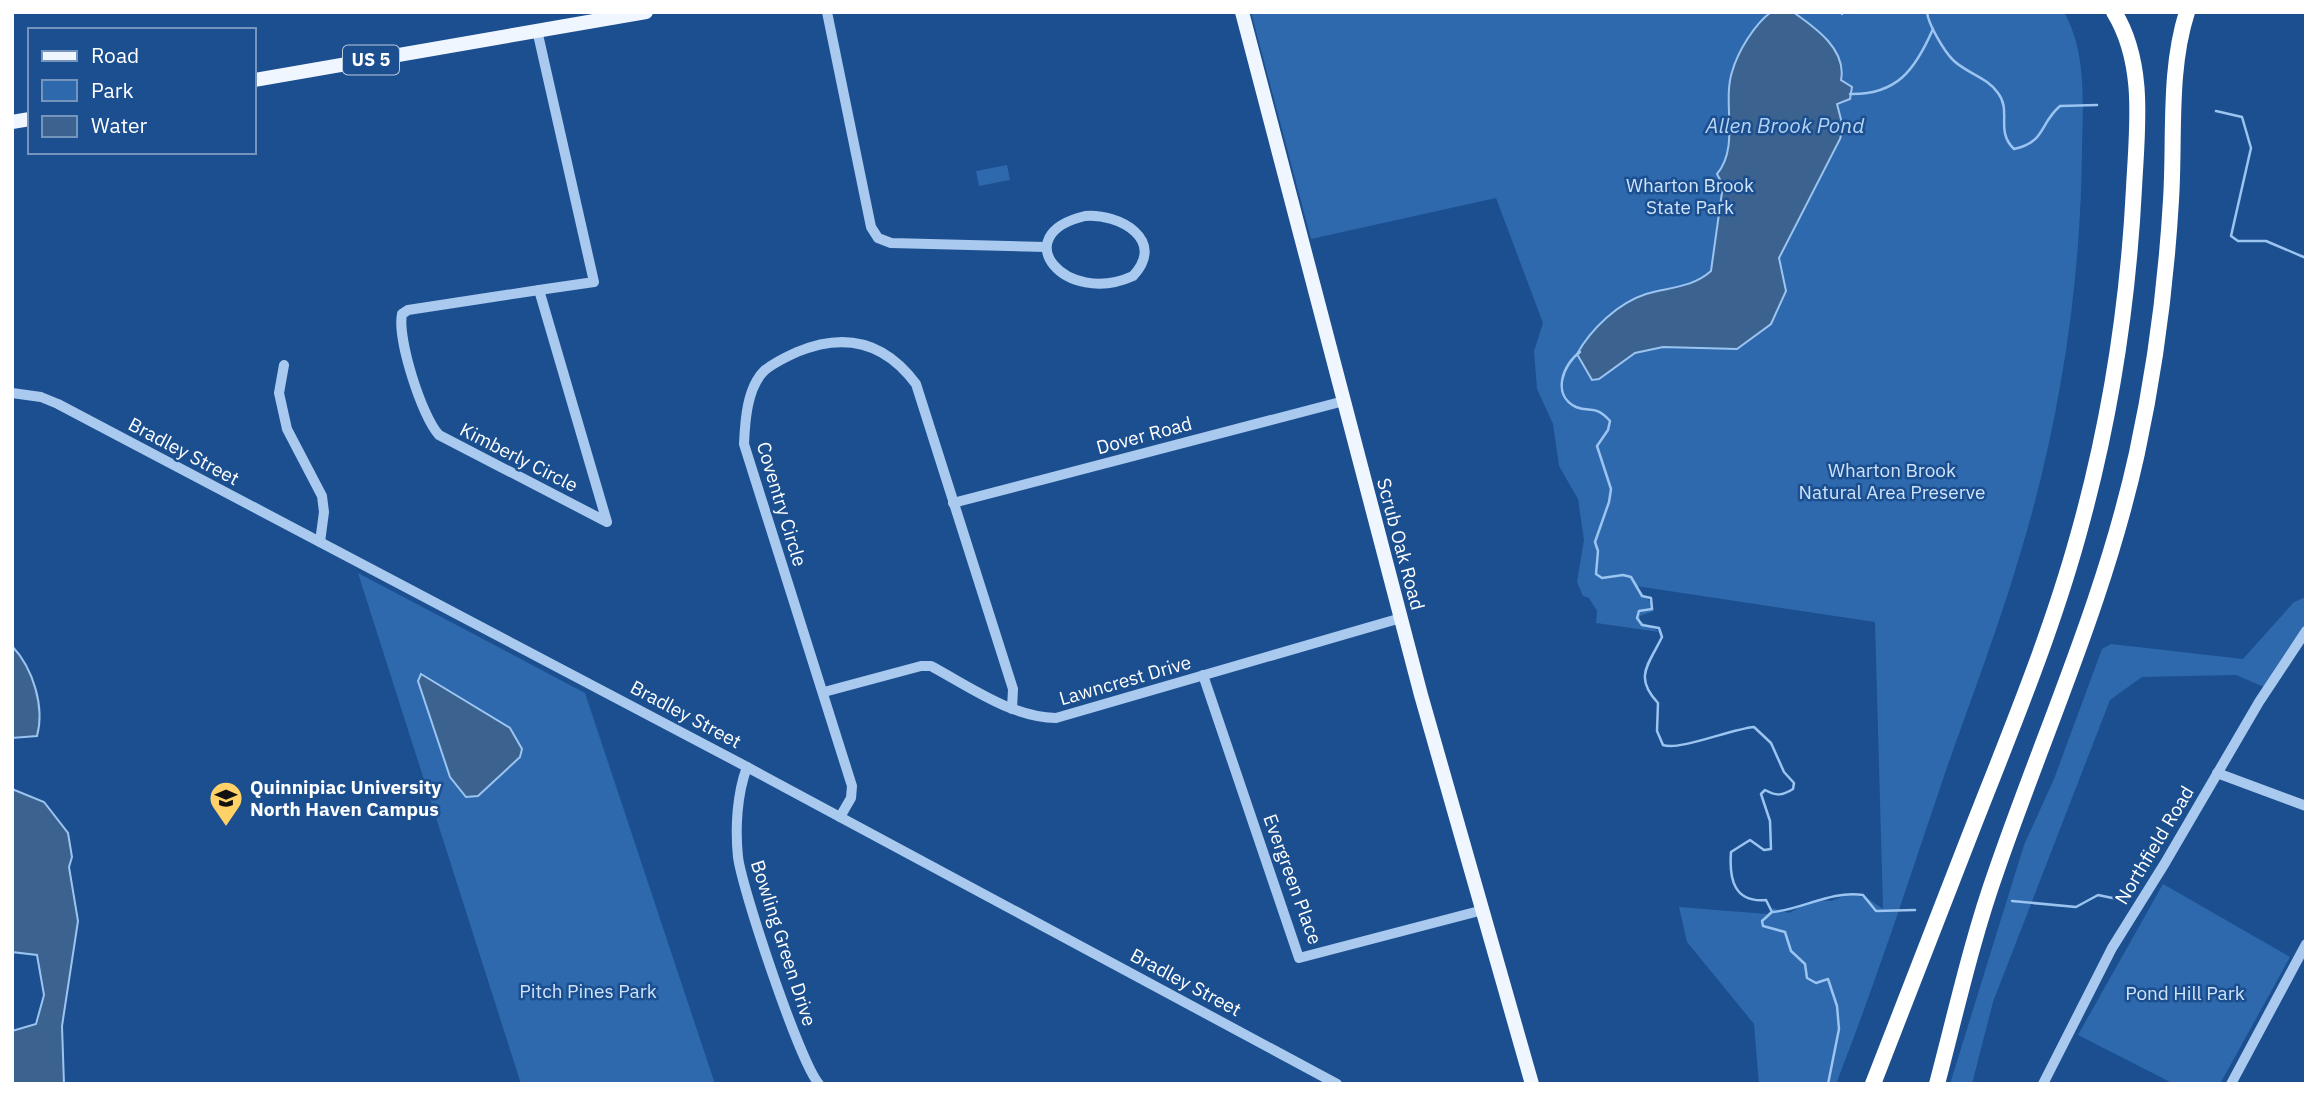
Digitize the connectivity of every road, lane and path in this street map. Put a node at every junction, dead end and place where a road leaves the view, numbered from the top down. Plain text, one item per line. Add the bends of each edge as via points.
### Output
1 (646, 12) edge
2 (827, 12) edge
3 (1242, 12) edge
4 (2114, 12) edge
5 (2187, 12) edge
6 (628, 13) edge
7 (537, 30) junction
8 (256, 80) edge
9 (1046, 247) junction
10 (538, 290) junction
11 (284, 365) dead end
12 (12, 393) edge
13 (1344, 401) junction
14 (953, 503) junction
15 (320, 542) junction
16 (1401, 618) junction
17 (2306, 631) edge
18 (1203, 675) junction
19 (824, 692) junction
20 (1012, 709) junction
21 (747, 766) junction
22 (2217, 773) junction
23 (2306, 806) edge
24 (840, 817) junction
25 (1483, 910) junction
26 (2306, 944) edge
27 (819, 1084) edge
28 (1336, 1084) edge
29 (1532, 1084) edge
30 (1873, 1084) edge
31 (1937, 1084) edge
32 (2043, 1084) edge
33 (2231, 1084) edge

1 - 6 main road, US 5
2 - 9 street via 871,227 878,238 891,243
3 - 13 main road, Scrub Oak Road
4 - 30 highway via 2134,61 2136,148 2125,299 2101,445 2046,638
5 - 31 highway via 2178,55 2164,289 2133,470 2085,635 1989,892
6 - 7 main road, US 5
7 - 8 main road, US 5
7 - 10 street, Kimberly Circle via 594,282
9 - 9 street via 1051,263 1064,275 1089,284 1133,276 1144,256 1133,230 1108,216 1085,216 1068,223 1051,236
10 - 10 street, Kimberly Circle via 561,368 607,522 439,435 426,416 401,331 401,314 430,305
11 - 15 street via 279,393 287,429 322,496
12 - 15 street, Bradley Street via 58,404
13 - 14 street, Dover Road
13 - 16 main road, Scrub Oak Road
14 - 19 street, Coventry Circle via 916,384 902,364 881,350 835,341 785,357 763,372 751,396 744,443
14 - 20 street, Coventry Circle via 1013,689
15 - 21 street, Bradley Street
16 - 18 street, Lawncrest Drive
16 - 25 main road, Scrub Oak Road
17 - 22 street, Northfield Road
18 - 20 street, Lawncrest Drive via 1056,718 1036,718
18 - 25 street, Evergreen Place via 1299,958
19 - 20 street, Lawncrest Drive via 931,666
19 - 24 street, Coventry Circle via 852,786
21 - 24 street, Bradley Street
21 - 27 street, Bowling Green Drive via 740,792 739,865 802,1055
22 - 23 street
22 - 32 street, Northfield Road via 2112,948
24 - 28 street, Bradley Street
25 - 29 main road, Scrub Oak Road
26 - 33 street

